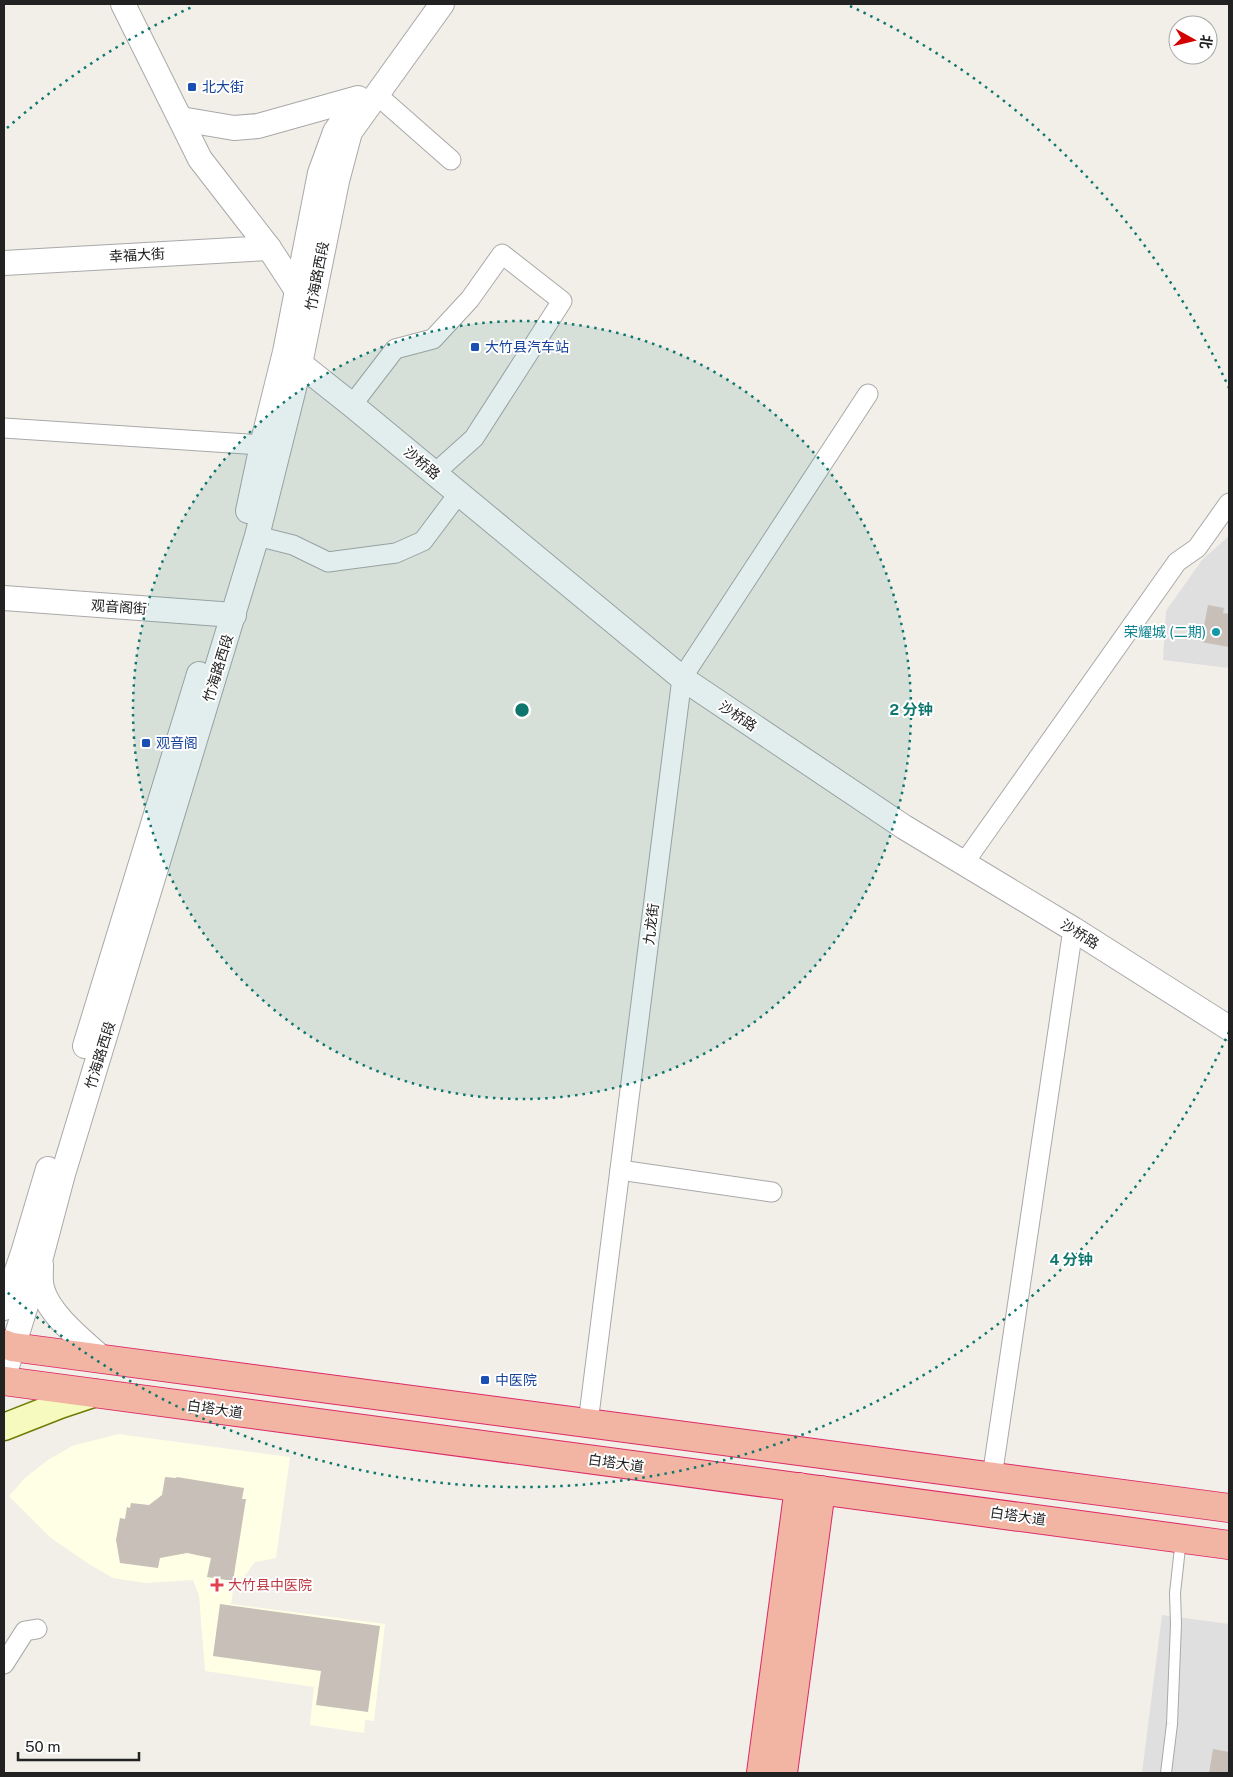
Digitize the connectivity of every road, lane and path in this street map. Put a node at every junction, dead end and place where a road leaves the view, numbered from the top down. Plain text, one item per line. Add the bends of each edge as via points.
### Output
1 (123, 4) edge
2 (426, 4) edge
3 (442, 4) edge
4 (367, 96) junction
5 (181, 119) junction
6 (451, 160) dead end
7 (270, 248) junction
8 (4, 263) edge
9 (297, 290) junction
10 (310, 311) junction
11 (292, 358) junction
12 (868, 394) dead end
13 (352, 405) junction
14 (4, 428) edge
15 (262, 445) junction
16 (435, 473) junction
17 (459, 493) junction
18 (1229, 504) edge
19 (258, 536) junction
20 (4, 598) edge
21 (226, 614) junction
22 (682, 678) junction
23 (964, 862) junction
24 (1073, 929) junction
25 (1229, 1028) edge
26 (620, 1170) junction
27 (772, 1192) dead end
28 (23, 1258) edge
29 (4, 1308) edge
30 (8, 1345) edge
31 (103, 1359) junction
32 (4, 1376) edge
33 (4, 1381) edge
34 (96, 1393) junction
35 (588, 1423) junction
36 (4, 1427) edge
37 (992, 1477) junction
38 (810, 1489) junction
39 (1229, 1508) edge
40 (1181, 1538) junction
41 (1229, 1545) edge
42 (37, 1629) dead end
43 (4, 1664) edge
44 (761, 1773) edge
45 (783, 1773) edge
46 (1166, 1773) edge

1 - 5 street
2 - 4 street, 竹海路西段
3 - 4 street, 竹海路西段
4 - 5 street via 258,126 234,128
4 - 6 street
4 - 9 street, 竹海路西段 via 335,132 320,173
4 - 10 street, 竹海路西段 via 350,132 337,181
5 - 7 street via 200,158
7 - 8 street, 幸福大街
7 - 9 street
9 - 10 street
9 - 11 street, 竹海路西段
10 - 11 street, 竹海路西段
11 - 13 street, 沙桥路
11 - 15 street, 竹海路西段
11 - 19 street, 竹海路西段
12 - 22 street
13 - 16 street, 沙桥路
13 - 16 street via 396,349 432,339 470,299 502,254 562,301 474,438
14 - 15 street
15 - 21 street, 竹海路西段
16 - 17 street, 沙桥路
17 - 19 street via 423,541 396,553 328,562 293,545
17 - 22 street, 沙桥路
18 - 23 street via 1196,548 1177,562
19 - 21 street, 竹海路西段
20 - 21 street, 观音阁街
21 - 28 street, 竹海路西段 via 63,1174
22 - 23 street, 沙桥路 via 904,827
22 - 26 street, 九龙街
23 - 24 street, 沙桥路
24 - 25 street, 沙桥路
24 - 37 street
26 - 27 street
26 - 35 street, 九龙街
28 - 29 street, 竹海路西段
28 - 30 street, 竹海路西段
28 - 31 street via 52,1309
30 - 31 highway
30 - 32 street, 竹海路西段
31 - 35 highway
33 - 34 highway, 白塔大道
34 - 36 main road
34 - 38 highway, 白塔大道
35 - 37 highway
37 - 39 highway
38 - 40 highway, 白塔大道
38 - 44 highway
38 - 45 highway
40 - 41 highway, 白塔大道
40 - 46 lane via 1175,1593 1172,1724
42 - 43 street via 25,1631

